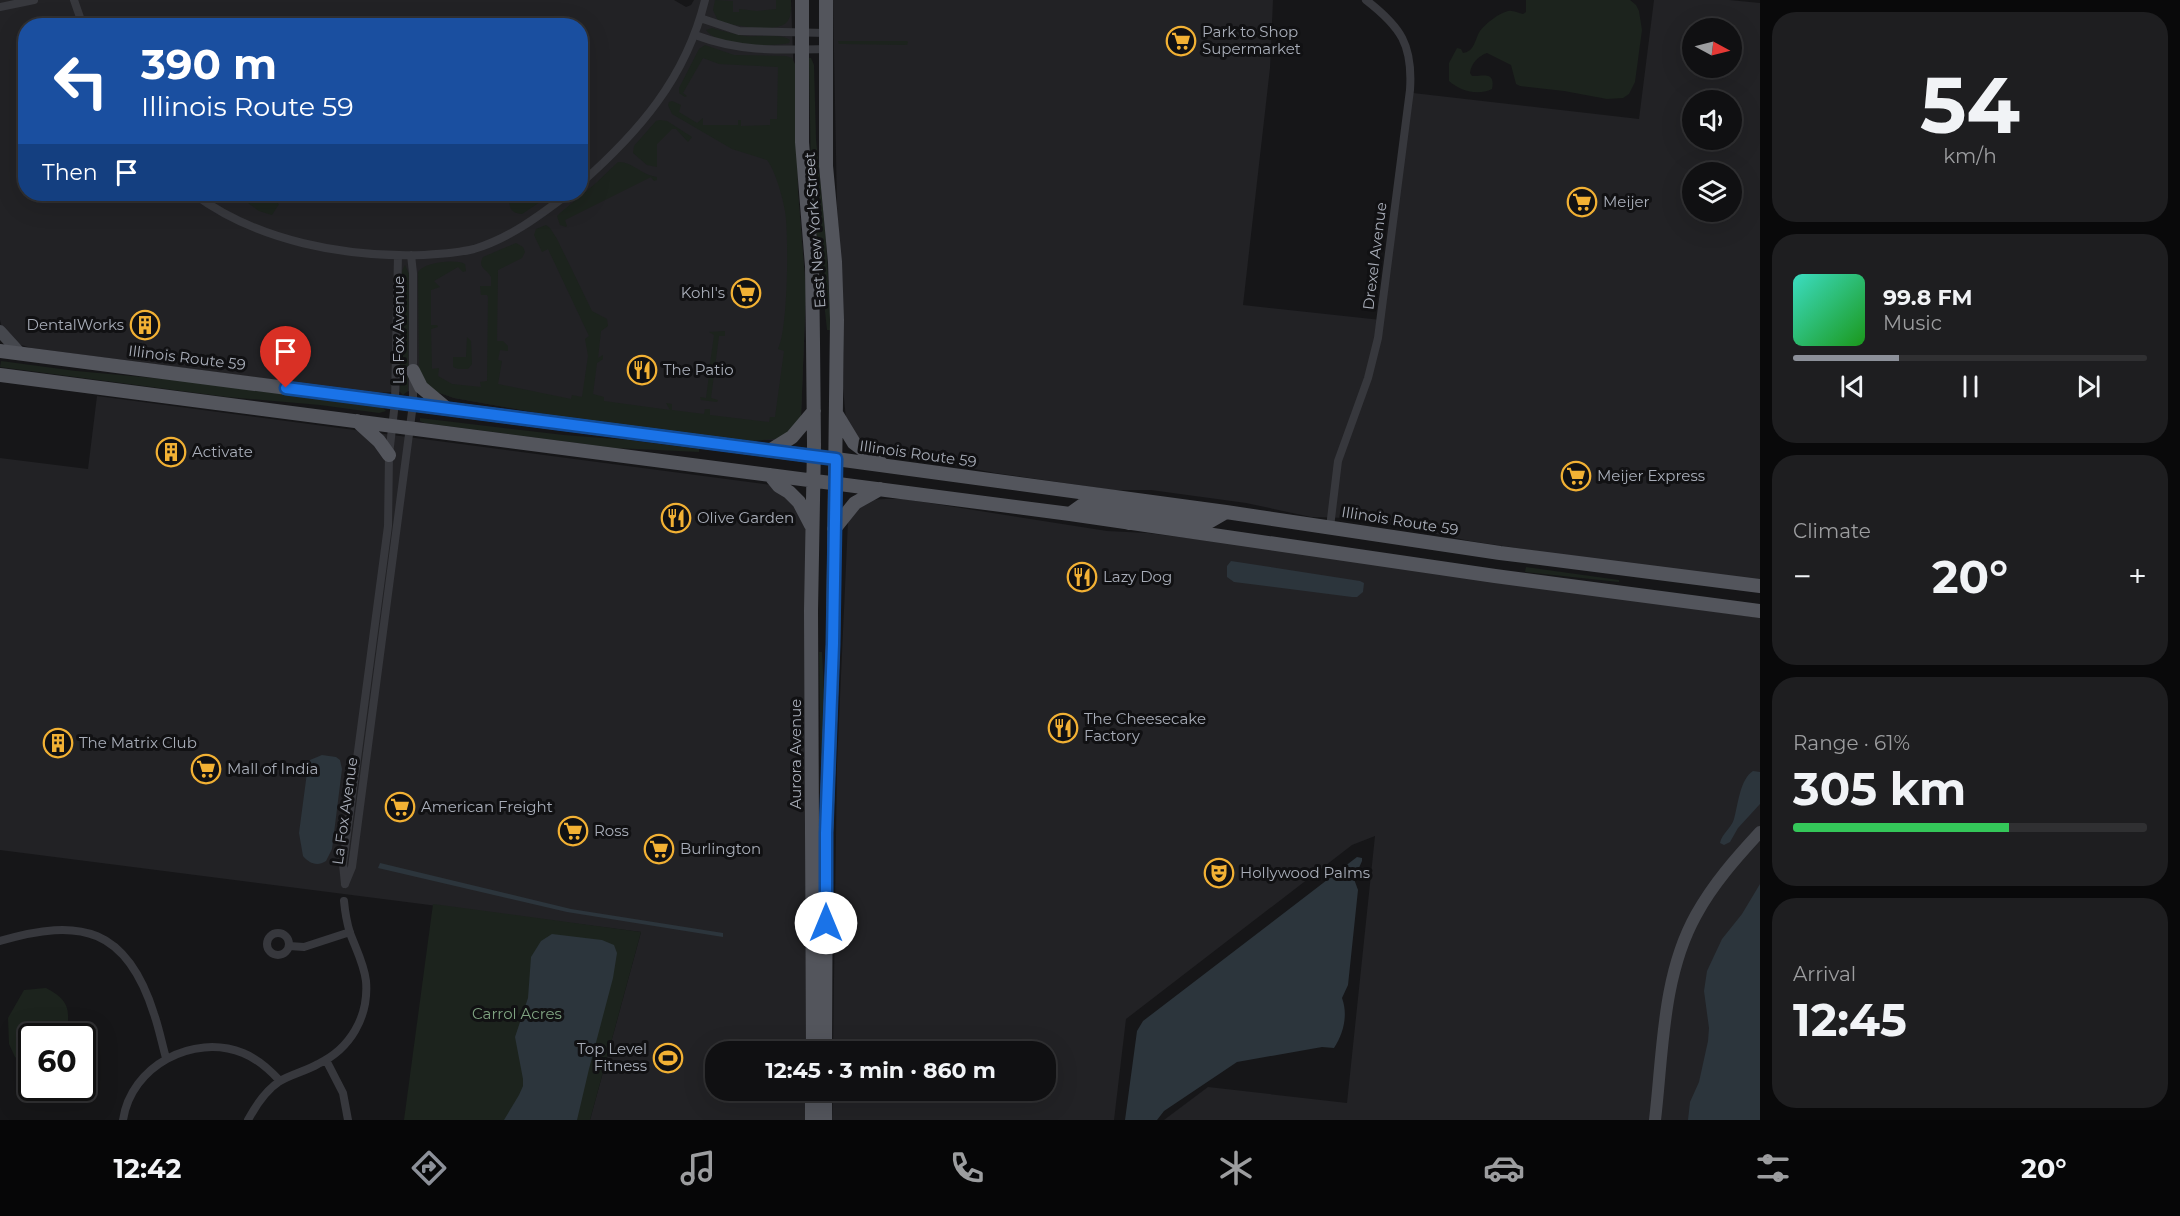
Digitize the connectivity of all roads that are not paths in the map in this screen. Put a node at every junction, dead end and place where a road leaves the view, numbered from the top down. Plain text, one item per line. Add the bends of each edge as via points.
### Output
1 (34, 0) edge
2 (74, 0) edge
3 (705, 0) edge
4 (802, 0) edge
5 (826, 0) edge
6 (1366, 0) edge
7 (0, 7) edge
8 (80, 18) edge
9 (700, 18) junction
10 (802, 33) junction
11 (826, 33) junction
12 (695, 35) junction
13 (802, 49) junction
14 (826, 49) junction
15 (588, 177) edge
16 (205, 201) edge
17 (558, 201) edge
18 (398, 255) junction
19 (411, 255) junction
20 (0, 331) edge
21 (0, 351) edge
22 (20, 353) junction
23 (413, 371) junction
24 (0, 375) edge
25 (395, 402) junction
26 (413, 404) junction
27 (447, 409) junction
28 (814, 411) junction
29 (837, 413) junction
30 (357, 421) junction
31 (393, 426) junction
32 (409, 428) junction
33 (771, 450) junction
34 (389, 455) junction
35 (814, 456) junction
36 (836, 459) junction
37 (884, 466) junction
38 (770, 475) junction
39 (813, 480) junction
40 (836, 483) junction
41 (880, 489) junction
42 (1139, 501) junction
43 (1226, 512) junction
44 (1070, 514) junction
45 (1128, 523) junction
46 (812, 527) junction
47 (1330, 527) junction
48 (834, 529) junction
49 (1760, 586) edge
50 (1760, 610) edge
51 (1760, 832) edge
52 (344, 902) dead end
53 (350, 932) junction
54 (0, 941) edge
55 (289, 946) dead end
56 (813, 1041) edge
57 (825, 1041) edge
58 (166, 1059) junction
59 (326, 1060) junction
60 (280, 1081) junction
61 (812, 1101) edge
62 (825, 1101) edge
63 (123, 1120) edge
64 (248, 1120) edge
65 (348, 1120) edge
66 (812, 1120) edge
67 (825, 1120) edge
68 (1655, 1120) edge

1 - 7 street
2 - 8 street
3 - 9 street
4 - 10 main road, East New York Street
5 - 11 main road, East New York Street
6 - 47 street, Drexel Avenue via 1402,35 1411,60 1411,74 1378,338 1340,454
9 - 10 street via 739,31
9 - 12 street
10 - 11 street
10 - 13 main road, East New York Street
11 - 14 main road, East New York Street
12 - 13 street via 749,49
12 - 15 street via 648,116
13 - 14 street
13 - 28 main road, East New York Street via 802,142 812,266
14 - 29 main road, East New York Street via 826,166 837,289
16 - 18 street via 260,229 328,248
17 - 19 street via 497,241 470,250
18 - 19 street
18 - 25 street, La Fox Avenue
19 - 23 street, La Fox Avenue
20 - 22 street
21 - 22 main road, Illinois Route 59
22 - 25 main road, Illinois Route 59
23 - 26 street, La Fox Avenue
23 - 27 main road via 421,387
24 - 30 main road
25 - 26 main road, Illinois Route 59
25 - 31 street, La Fox Avenue
26 - 27 main road, Illinois Route 59
26 - 32 street, La Fox Avenue
27 - 33 main road, Illinois Route 59
28 - 33 main road via 792,437
28 - 35 main road, East New York Street
29 - 36 main road, East New York Street
29 - 37 main road via 854,443
30 - 31 main road
30 - 34 main road
31 - 32 main road
31 - 34 street, La Fox Avenue
32 - 34 street, La Fox Avenue via 352,867 345,884 343,864 388,526
32 - 38 main road
33 - 35 main road, Illinois Route 59
35 - 36 main road, Illinois Route 59
35 - 39 main road, Aurora Avenue
36 - 37 main road, Illinois Route 59
36 - 40 main road, Aurora Avenue
37 - 42 main road, Illinois Route 59
38 - 39 main road
38 - 46 main road via 799,502
39 - 40 main road
39 - 46 main road, Aurora Avenue
40 - 41 main road
40 - 48 main road, Aurora Avenue
41 - 44 main road
41 - 48 main road via 855,503
42 - 43 main road, Illinois Route 59
42 - 44 main road via 1130,509 1084,504
43 - 45 main road via 1207,523 1140,514
43 - 47 main road, Illinois Route 59
44 - 45 main road
45 - 50 main road
46 - 56 main road, Aurora Avenue
47 - 49 main road, Illinois Route 59
48 - 57 main road, Aurora Avenue
51 - 68 street via 1709,892 1678,956 1670,986
52 - 53 street
53 - 55 street via 304,947
53 - 59 street via 364,971 364,1004 353,1035
54 - 58 street via 62,929 80,930 115,946 128,960 146,993
58 - 60 street via 200,1047 222,1047 257,1060
58 - 63 street via 139,1083 126,1105
59 - 60 street
59 - 65 street via 344,1093
60 - 64 street
61 - 66 main road
62 - 67 main road

